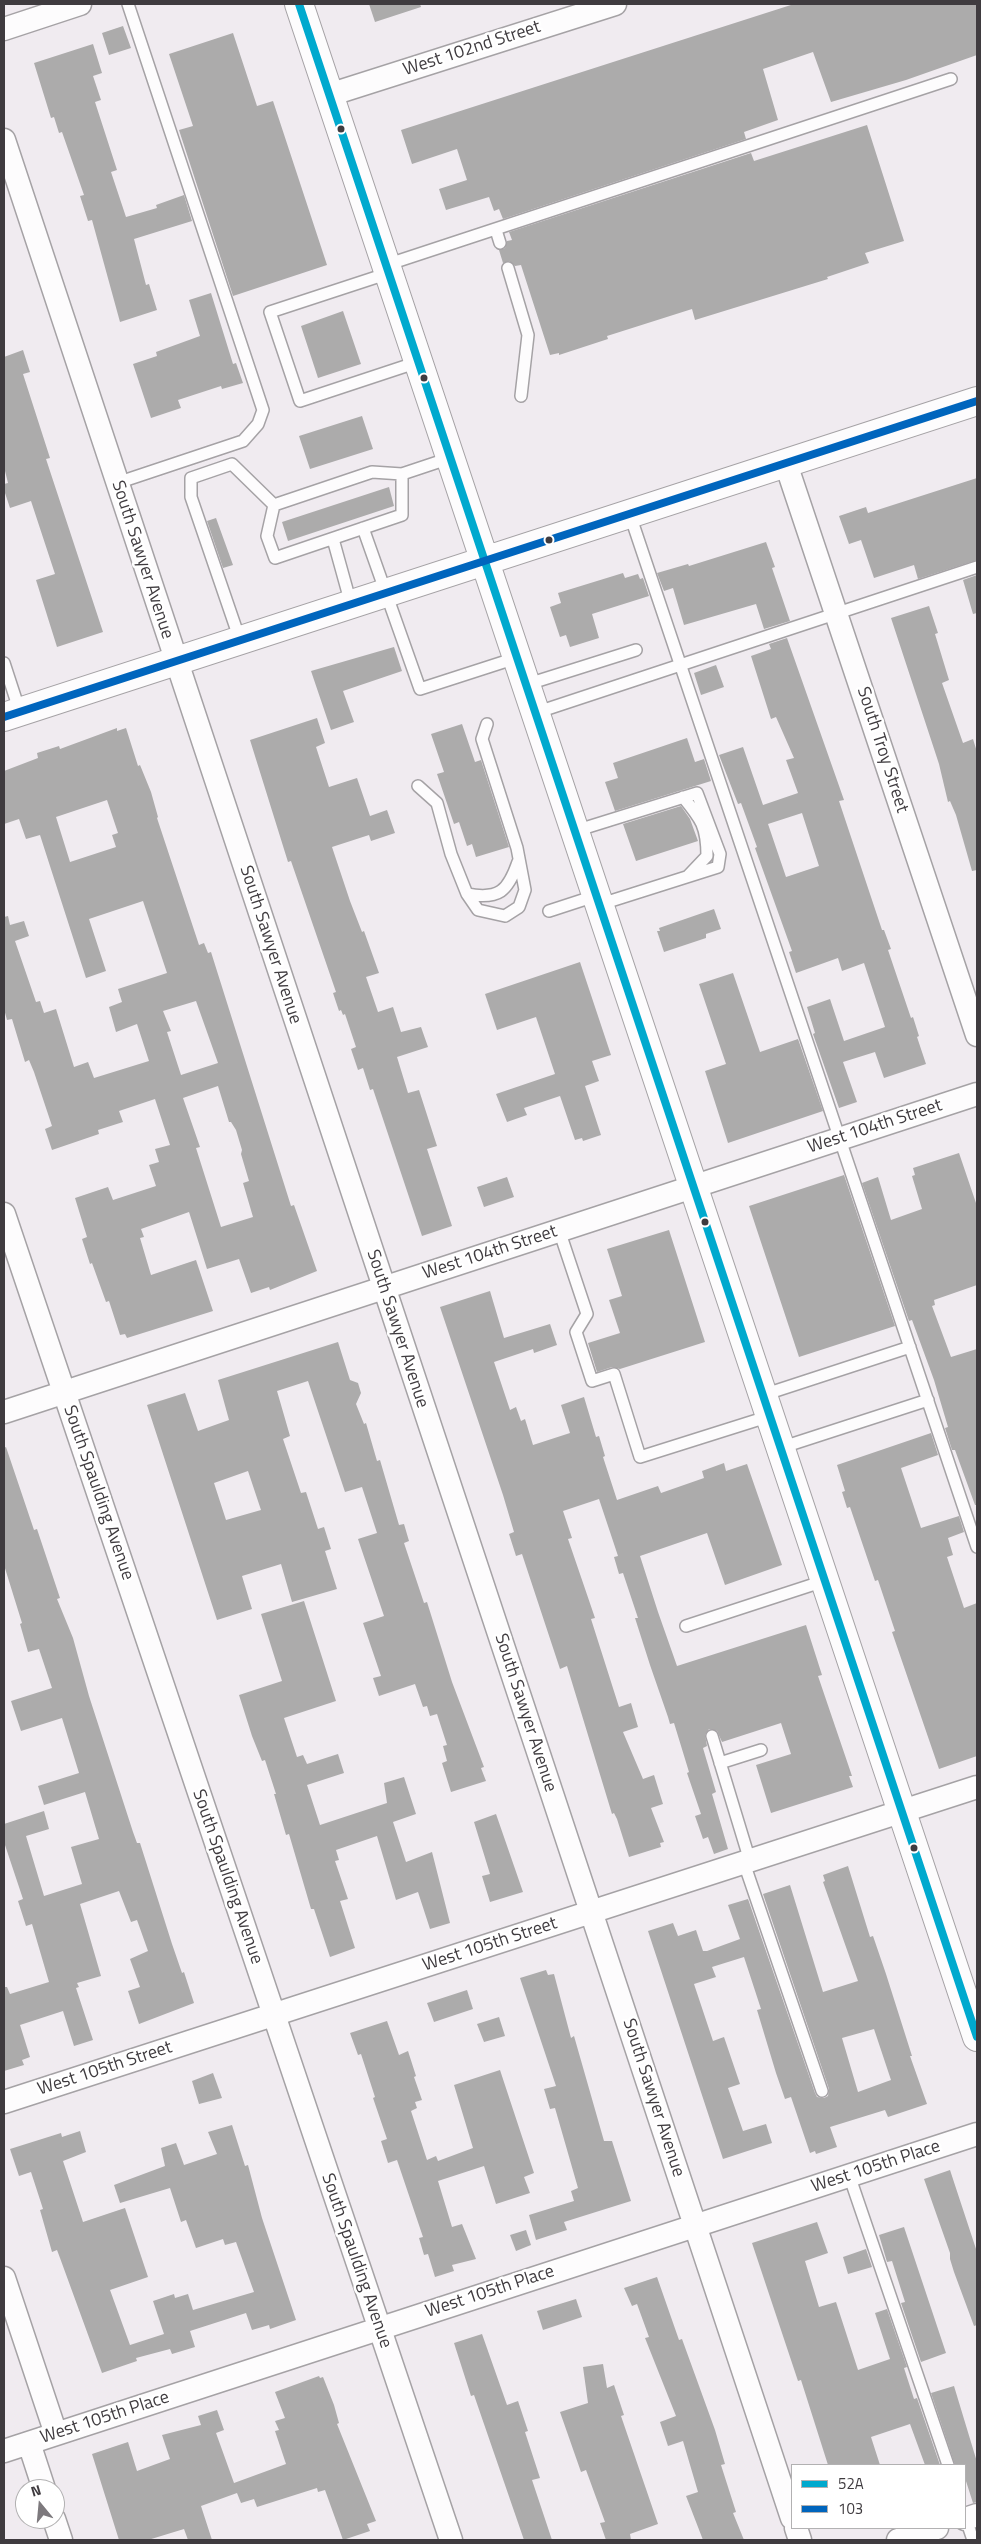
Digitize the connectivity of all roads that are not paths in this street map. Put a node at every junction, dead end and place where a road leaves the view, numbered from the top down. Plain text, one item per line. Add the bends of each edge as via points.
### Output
1 (128, 4) edge
2 (299, 4) edge
3 (615, 4) edge
4 (69, 5) edge
5 (4, 29) edge
6 (951, 80) dead end
7 (330, 95) junction
8 (4, 140) edge
9 (496, 230) junction
10 (500, 243) dead end
11 (508, 268) dead end
12 (387, 269) junction
13 (418, 362) junction
14 (521, 396) dead end
15 (977, 401) edge
16 (451, 457) junction
17 (786, 464) junction
18 (402, 474) junction
19 (117, 483) junction
20 (274, 505) junction
21 (630, 515) junction
22 (363, 528) junction
23 (333, 538) junction
24 (486, 562) junction
25 (977, 567) edge
26 (387, 593) junction
27 (352, 604) junction
28 (836, 613) junction
29 (240, 640) junction
30 (636, 650) dead end
31 (516, 658) junction
32 (176, 661) junction
33 (4, 663) edge
34 (680, 663) junction
35 (525, 685) junction
36 (534, 713) junction
37 (12, 714) edge
38 (488, 724) dead end
39 (418, 786) dead end
40 (574, 831) junction
41 (519, 860) junction
42 (467, 894) junction
43 (597, 900) junction
44 (549, 911) dead end
45 (977, 1035) edge
46 (977, 1094) edge
47 (840, 1138) junction
48 (693, 1186) junction
49 (4, 1214) edge
50 (559, 1230) junction
51 (384, 1287) junction
52 (910, 1347) junction
53 (64, 1393) junction
54 (928, 1400) junction
55 (766, 1406) junction
56 (4, 1412) edge
57 (780, 1448) junction
58 (977, 1547) edge
59 (824, 1581) junction
60 (686, 1626) dead end
61 (712, 1736) dead end
62 (761, 1750) dead end
63 (720, 1763) junction
64 (977, 1787) edge
65 (902, 1812) junction
66 (747, 1862) junction
67 (591, 1912) junction
68 (274, 2015) junction
69 (977, 2037) edge
70 (822, 2091) dead end
71 (4, 2102) edge
72 (977, 2134) edge
73 (849, 2176) junction
74 (695, 2226) junction
75 (4, 2278) edge
76 (379, 2329) junction
77 (56, 2434) junction
78 (29, 2443) junction
79 (4, 2451) edge
80 (948, 2464) edge
81 (41, 2479) edge
82 (791, 2515) edge
83 (968, 2516) edge
84 (934, 2529) edge
85 (450, 2540) edge
86 (898, 2540) edge
87 (974, 2540) edge

1 - 19 lane via 263,410 258,424 243,441
2 - 7 main road
3 - 7 street, West 102nd Street
4 - 5 street
6 - 9 lane
7 - 12 main road
8 - 19 street, South Sawyer Avenue
9 - 10 lane
9 - 12 lane
11 - 14 lane via 528,335
12 - 13 main road
12 - 13 lane via 270,312 300,401
13 - 16 main road
15 - 17 main road
16 - 18 lane
16 - 24 main road
17 - 21 main road
17 - 28 street, South Troy Street
18 - 20 lane via 372,472
18 - 22 lane via 402,515
19 - 32 street, South Sawyer Avenue
20 - 23 lane via 267,536 275,558
20 - 29 lane via 232,464 191,478 190,497
21 - 24 main road
21 - 34 lane
22 - 23 lane
22 - 26 lane
23 - 27 lane
24 - 26 main road
24 - 31 main road
25 - 28 lane
26 - 27 main road
26 - 31 lane via 420,689
27 - 29 main road
28 - 34 lane
28 - 45 street, South Troy Street
29 - 32 main road
30 - 35 lane
31 - 35 main road
32 - 37 main road
32 - 51 street, South Sawyer Avenue
33 - 37 lane
34 - 36 lane
34 - 47 lane
35 - 36 main road
36 - 40 main road
38 - 41 lane via 482,739
39 - 42 lane via 437,803 451,854
40 - 43 main road
40 - 43 lane via 683,797 702,820 707,856 686,877
41 - 42 lane via 511,882 501,892 484,897
41 - 42 lane via 525,890 519,907 505,916 478,910
43 - 44 lane
43 - 48 main road
46 - 47 street, West 104th Street
47 - 48 street, West 104th Street
47 - 52 lane
48 - 50 street, West 104th Street
48 - 55 main road
49 - 53 street, South Spaulding Avenue
50 - 51 street, West 104th Street
50 - 55 lane via 587,1314 576,1332 592,1381 614,1374 640,1457
51 - 53 street, West 104th Street
51 - 67 street, South Sawyer Avenue
52 - 54 lane
52 - 55 lane
53 - 56 street, West 104th Street
53 - 68 street, South Spaulding Avenue
54 - 57 lane
54 - 58 lane
55 - 57 main road
57 - 59 main road
59 - 60 lane
59 - 65 main road
61 - 63 lane
62 - 63 lane
63 - 66 lane
64 - 65 street, West 105th Street
65 - 66 street, West 105th Street
65 - 69 main road
66 - 67 street, West 105th Street
66 - 70 lane
67 - 68 street, West 105th Street
67 - 74 street, South Sawyer Avenue
68 - 71 street, West 105th Street
68 - 76 street, South Spaulding Avenue
72 - 73 street, West 105th Place
73 - 74 street, West 105th Place
73 - 80 lane
74 - 76 street, West 105th Place
74 - 82 street, South Sawyer Avenue
75 - 77 street
76 - 77 street, West 105th Place
76 - 85 street, South Spaulding Avenue
77 - 78 street, West 105th Place
78 - 79 street, West 105th Place
78 - 81 street
83 - 87 lane
84 - 86 street

